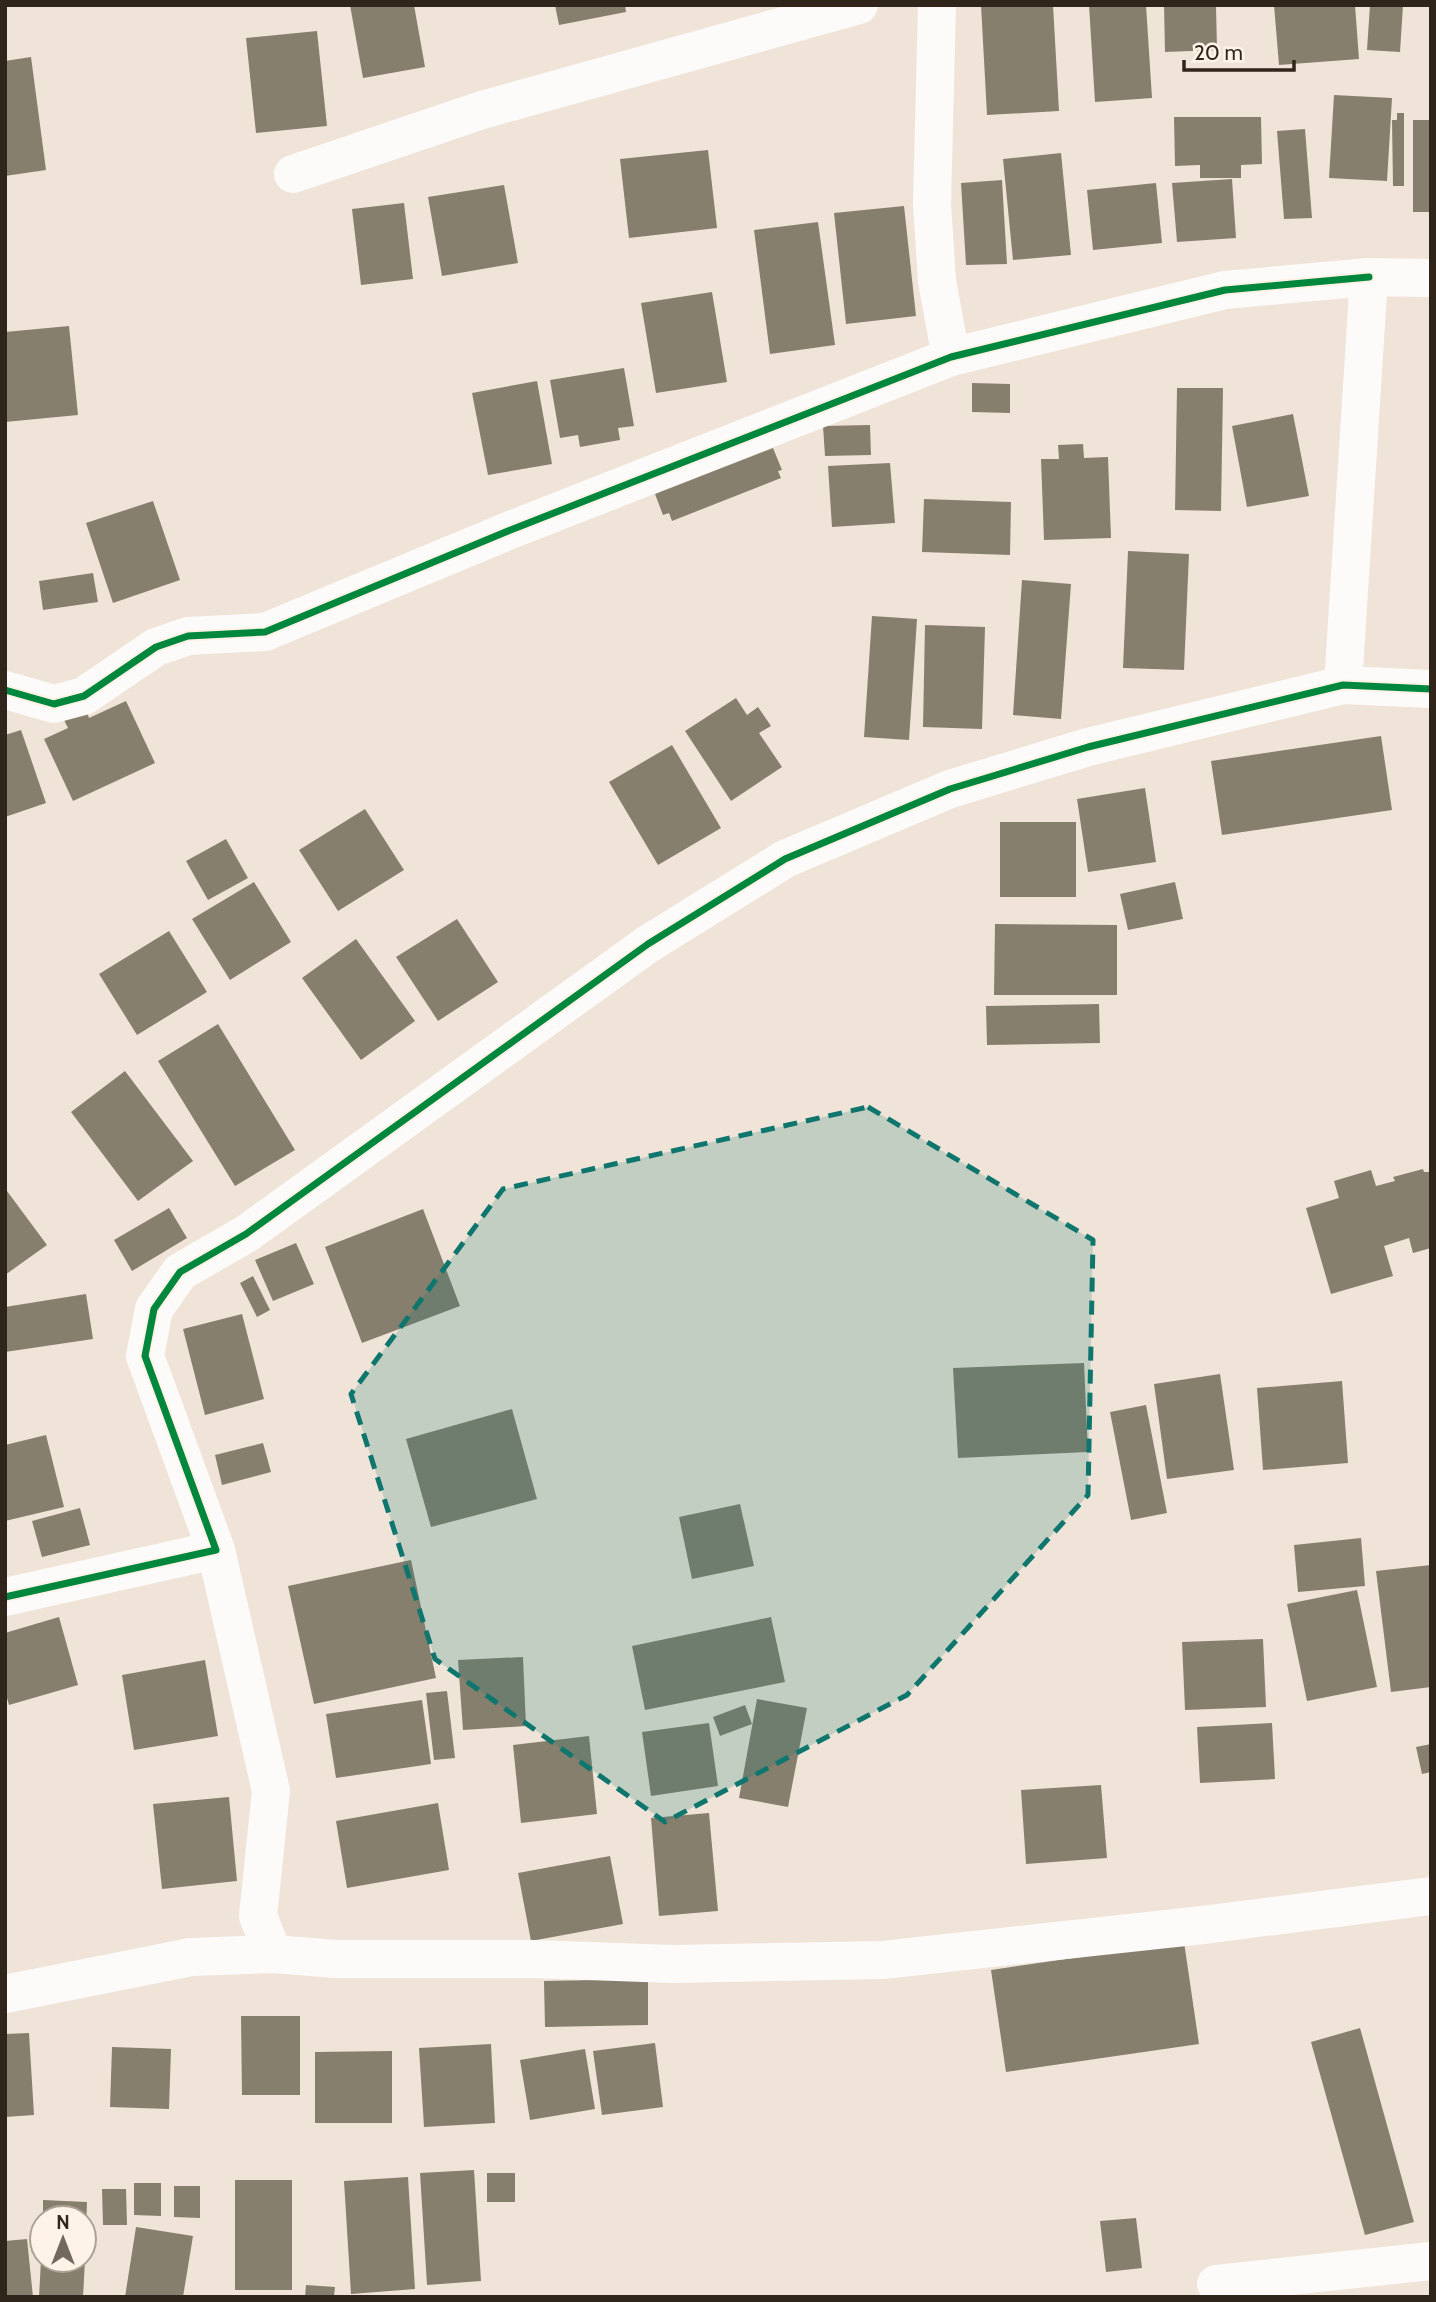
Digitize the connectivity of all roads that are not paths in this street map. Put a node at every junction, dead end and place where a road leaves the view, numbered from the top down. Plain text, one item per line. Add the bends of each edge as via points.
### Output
1 (859, 5) edge
2 (937, 5) edge
3 (293, 174) dead end
4 (1369, 277) junction
5 (1431, 278) edge
6 (951, 357) junction
7 (1343, 685) junction
8 (1431, 689) edge
9 (5, 690) edge
10 (216, 1550) junction
11 (5, 1597) edge
12 (1431, 1896) edge
13 (273, 1954) junction
14 (5, 1994) edge
15 (1431, 2261) edge
16 (1216, 2284) dead end

1 - 3 street via 482,110
2 - 6 street via 932,204 937,281
4 - 5 street
4 - 6 street via 1225,290
4 - 7 street
6 - 9 street via 534,520 265,632 188,636 156,647 84,696 54,704
7 - 8 street
7 - 10 street via 1088,747 950,789 785,859 648,944 246,1234 180,1272 154,1310 145,1356
10 - 11 street
10 - 13 street via 271,1791 258,1916
12 - 13 street via 883,1960 672,1964
13 - 14 street via 191,1957
15 - 16 street

